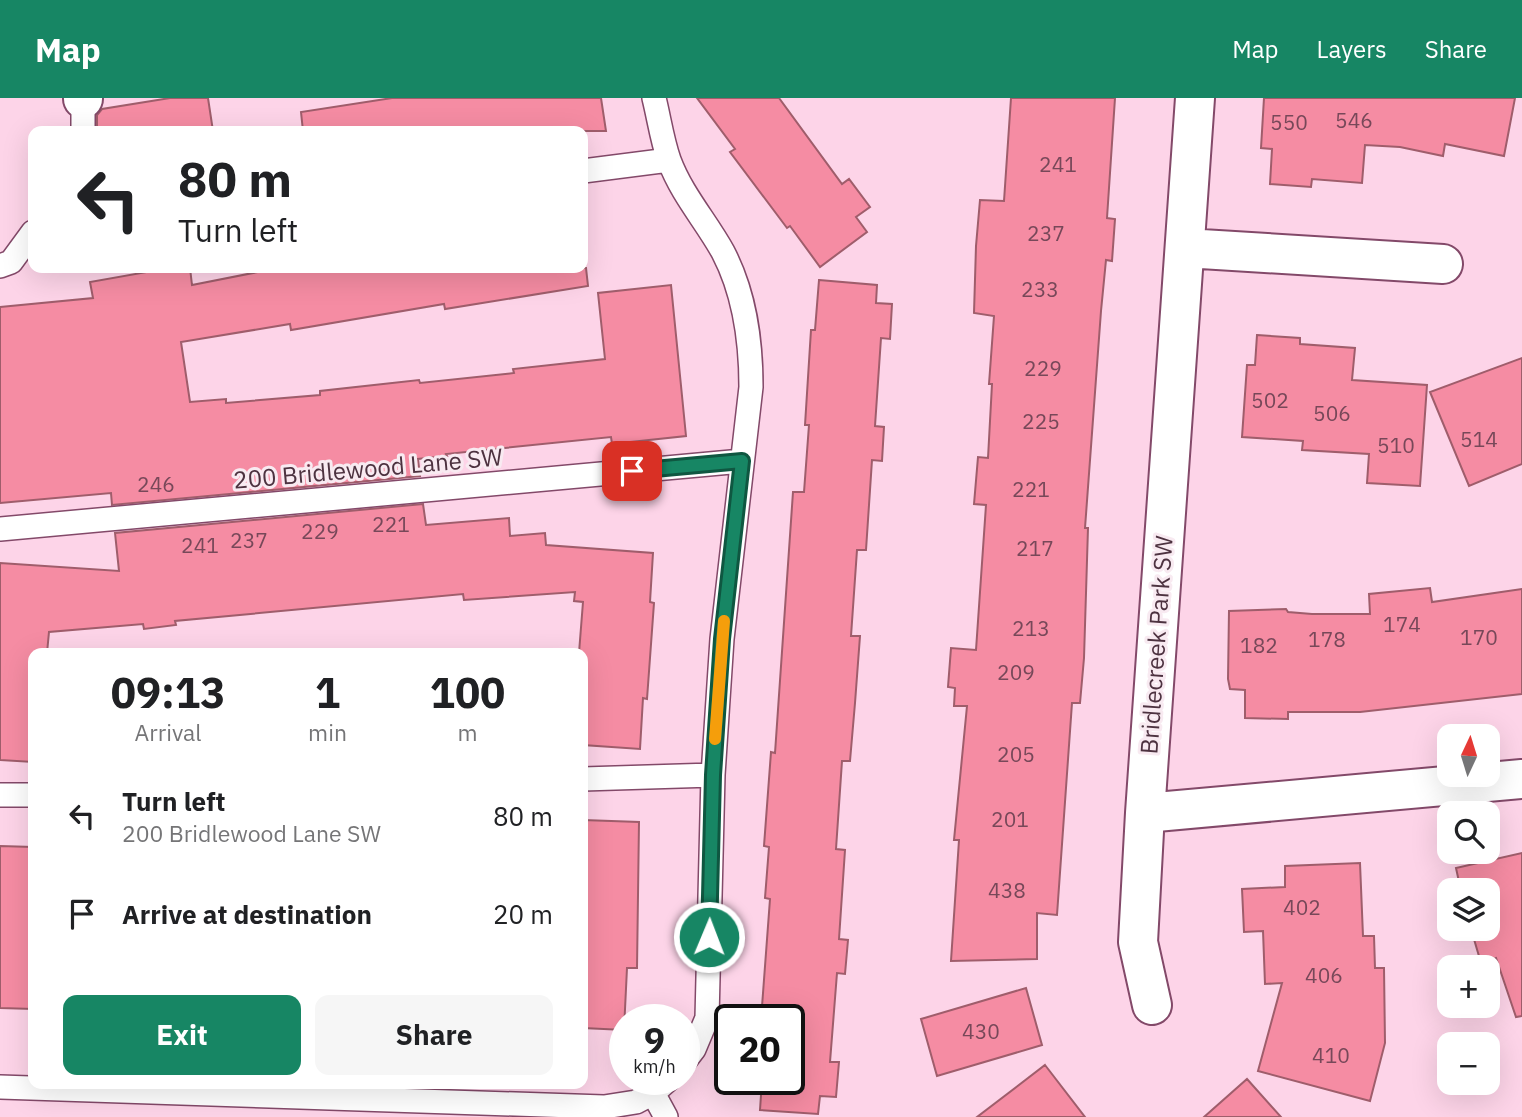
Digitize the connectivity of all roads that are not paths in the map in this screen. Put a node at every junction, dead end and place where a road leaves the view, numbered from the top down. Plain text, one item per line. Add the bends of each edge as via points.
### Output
1 (654, 98) edge
2 (1195, 98) edge
3 (669, 160) junction
4 (588, 170) edge
5 (28, 240) edge
6 (1185, 248) junction
7 (15, 262) edge
8 (1443, 264) dead end
9 (742, 461) junction
10 (0, 529) edge
11 (713, 775) junction
12 (588, 779) edge
13 (1522, 779) edge
14 (28, 794) edge
15 (0, 796) edge
16 (1145, 813) junction
17 (1152, 1005) dead end
18 (700, 1035) edge
19 (0, 1087) edge
20 (28, 1088) edge
21 (60, 1089) edge
22 (646, 1095) edge
23 (662, 1095) edge
24 (666, 1117) edge

1 - 3 lane
2 - 6 street, Bridlecreek Park SW
3 - 4 lane
3 - 9 lane via 739,289 751,348
5 - 7 lane
6 - 8 street
6 - 16 street, Bridlecreek Park SW
9 - 10 lane, 200 Bridlewood Lane SW
9 - 11 lane via 722,639
11 - 12 lane
11 - 18 lane via 707,1018
13 - 16 street
14 - 15 lane
16 - 17 street, Bridlecreek Park SW via 1139,942
19 - 20 lane
21 - 22 lane via 604,1107 636,1102
23 - 24 lane

